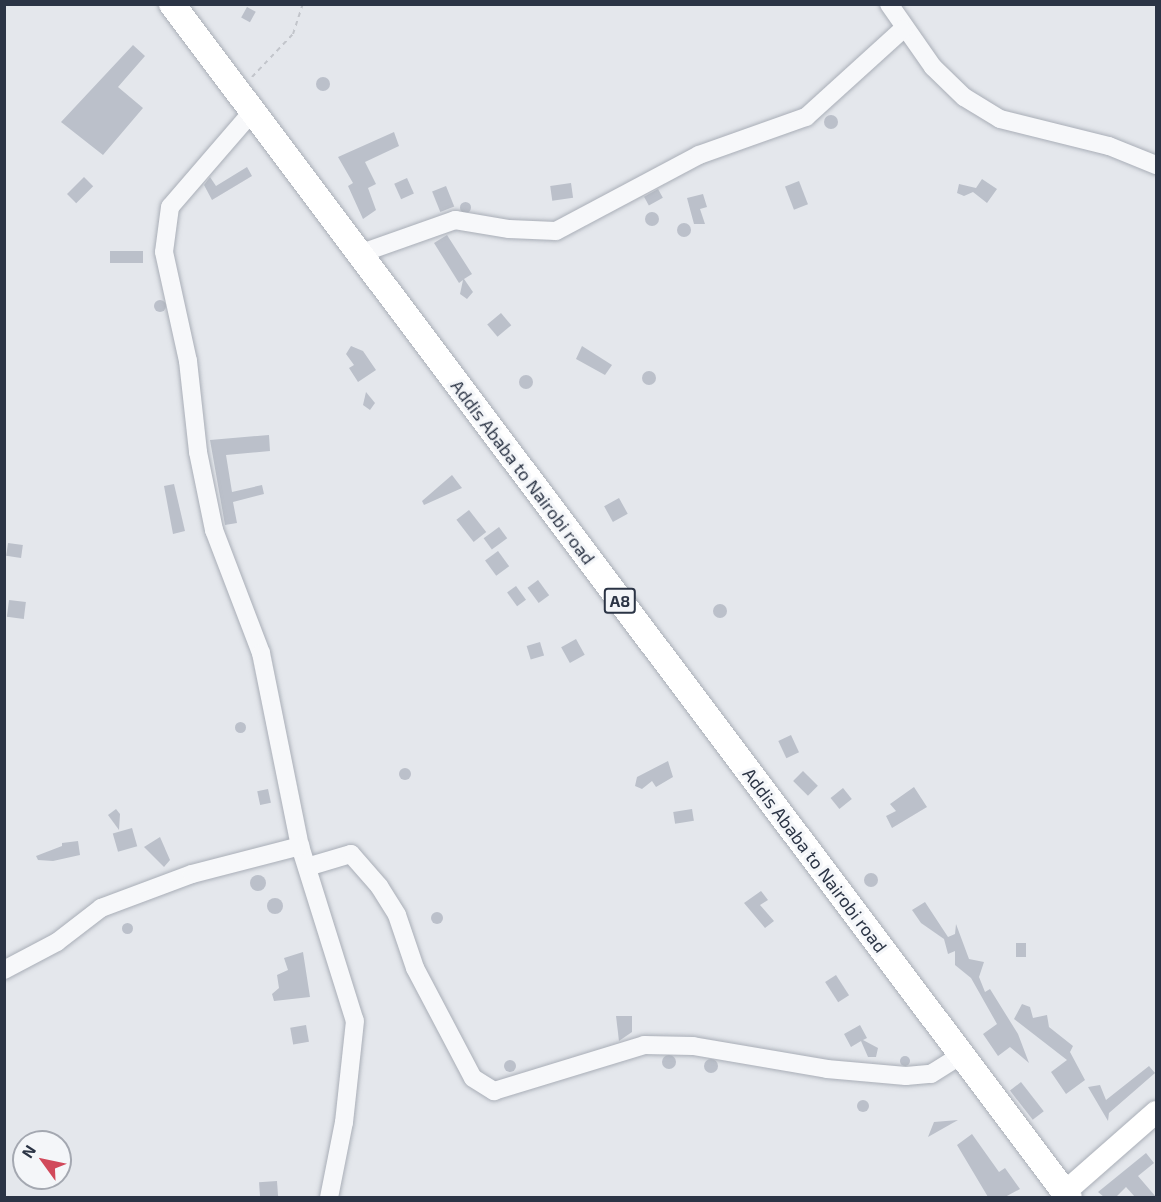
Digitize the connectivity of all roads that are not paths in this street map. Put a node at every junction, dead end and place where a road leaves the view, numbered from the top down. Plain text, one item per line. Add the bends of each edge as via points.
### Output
1 (172, 4) edge
2 (889, 4) edge
3 (903, 29) junction
4 (252, 112) junction
5 (1156, 165) edge
6 (359, 254) junction
7 (300, 846) junction
8 (307, 867) junction
9 (4, 970) edge
10 (962, 1055) junction
11 (1156, 1112) edge
12 (1065, 1196) edge
13 (329, 1197) edge

1 - 4 highway, Addis Ababa to Nairobi road / A8
2 - 3 street
3 - 5 street via 933,67 964,97 1000,119 1109,146
3 - 6 street via 806,117 699,155 556,231 509,229 454,220
4 - 6 highway, Addis Ababa to Nairobi road / A8
4 - 7 street via 170,207 164,252 188,361 198,452 214,530 261,653
6 - 10 highway, Addis Ababa to Nairobi road / A8
7 - 8 street
7 - 9 street via 192,874 101,908 57,942
8 - 10 street via 351,854 379,886 397,915 415,968 473,1078 494,1091 644,1045 693,1046 827,1070 906,1076 931,1074
8 - 13 street via 355,1021 344,1122
10 - 12 highway, Addis Ababa to Nairobi road / A8
11 - 12 main road

